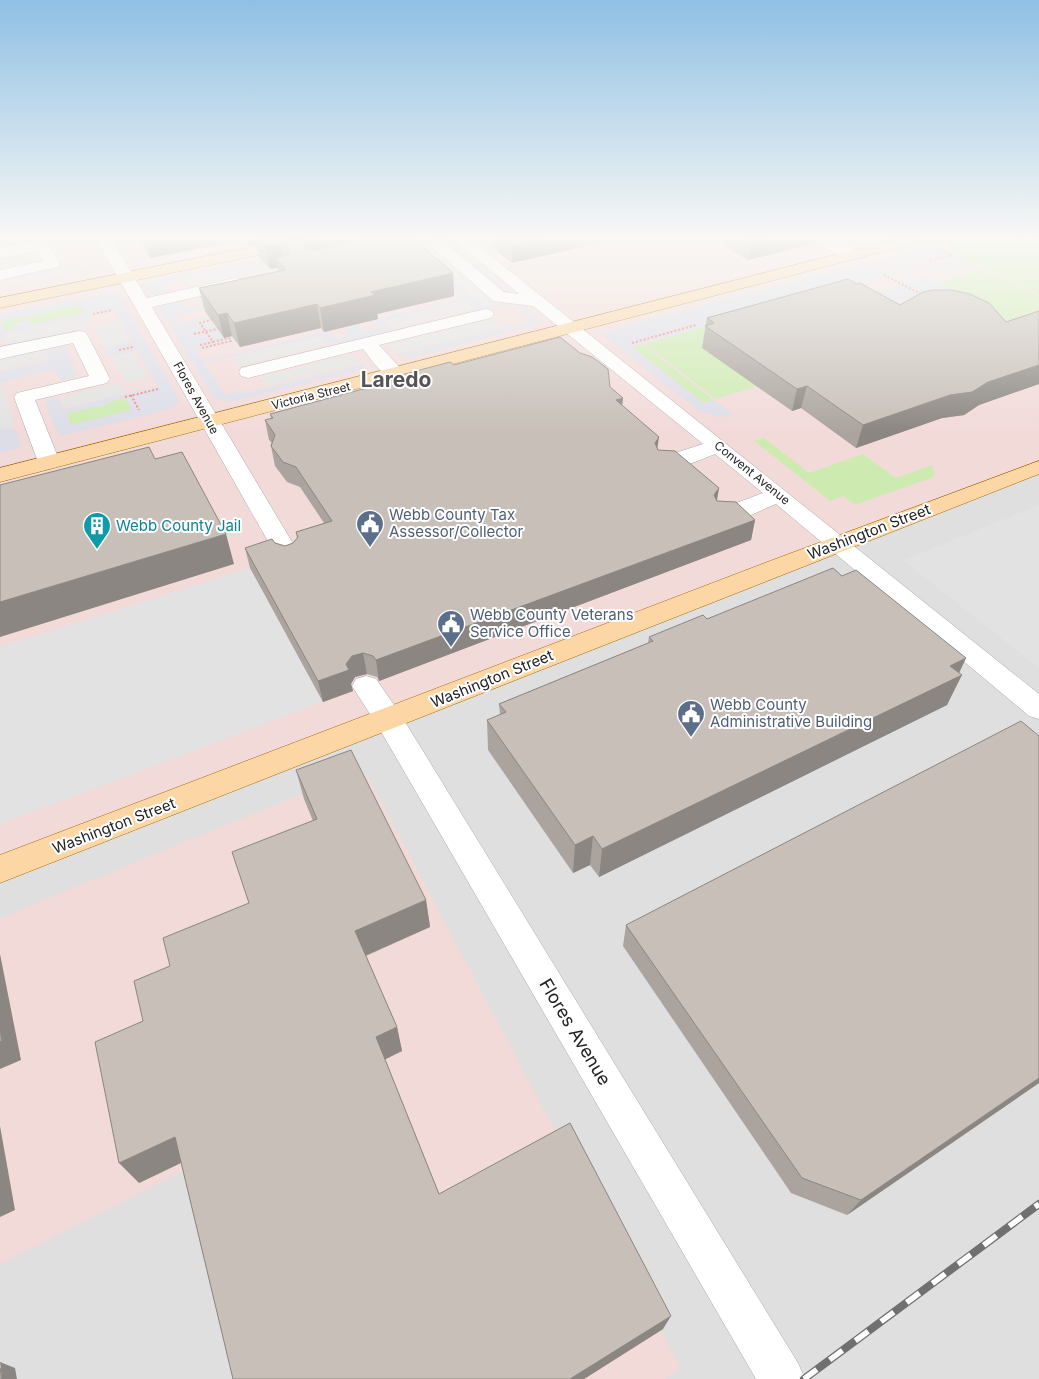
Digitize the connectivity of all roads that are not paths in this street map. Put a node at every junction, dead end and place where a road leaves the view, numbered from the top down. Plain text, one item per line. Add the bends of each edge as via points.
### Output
1 (142, 304) edge
2 (542, 304) edge
3 (665, 304) edge
4 (485, 314) dead end
5 (572, 329) junction
6 (367, 343) junction
7 (0, 353) edge
8 (248, 372) dead end
9 (395, 374) junction
10 (209, 421) junction
11 (718, 446) junction
12 (48, 462) junction
13 (665, 464) edge
14 (1039, 467) edge
15 (0, 475) edge
16 (779, 495) junction
17 (723, 516) edge
18 (838, 543) junction
19 (289, 556) edge
20 (366, 686) dead end
21 (1039, 709) edge
22 (389, 720) junction
23 (0, 869) edge
24 (782, 1379) edge

1 - 10 street, Flores Avenue
2 - 5 street, Convent Avenue
3 - 5 main road, Victoria Street
4 - 6 street
5 - 9 main road, Victoria Street
5 - 11 street, Convent Avenue
6 - 8 street
6 - 9 street
7 - 12 street via 79,336 100,379 33,387 24,397
9 - 10 main road, Victoria Street
10 - 12 main road, Victoria Street
10 - 19 street, Flores Avenue
11 - 13 street
11 - 16 street, Convent Avenue
12 - 15 main road, Victoria Street
14 - 18 main road, Washington Street
16 - 17 street
16 - 18 street, Convent Avenue
18 - 21 street, Convent Avenue
18 - 22 main road, Washington Street
20 - 22 street, Flores Avenue
22 - 23 main road, Washington Street
22 - 24 street, Flores Avenue

